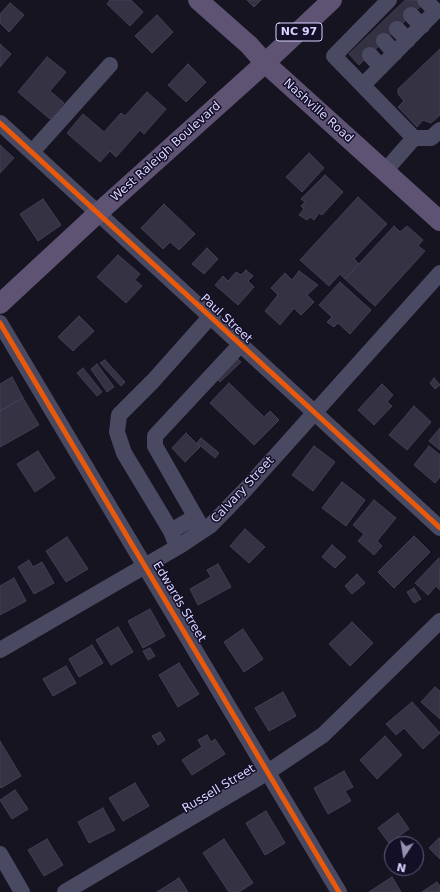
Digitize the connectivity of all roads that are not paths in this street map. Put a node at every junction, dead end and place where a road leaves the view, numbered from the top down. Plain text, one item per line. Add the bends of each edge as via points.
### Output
1 (198, 0) edge
2 (332, 0) edge
3 (425, 0) edge
4 (438, 11) edge
5 (399, 16) edge
6 (380, 37) junction
7 (361, 45) junction
8 (265, 63) junction
9 (110, 65) dead end
10 (381, 67) junction
11 (363, 85) junction
12 (0, 123) edge
13 (440, 130) edge
14 (414, 138) junction
15 (32, 152) junction
16 (384, 171) junction
17 (98, 213) junction
18 (440, 221) edge
19 (440, 273) edge
20 (0, 304) edge
21 (210, 317) junction
22 (0, 323) edge
23 (240, 345) junction
24 (313, 413) junction
25 (199, 523) junction
26 (440, 528) edge
27 (171, 531) junction
28 (177, 547) junction
29 (145, 565) junction
30 (440, 621) edge
31 (0, 650) edge
32 (268, 772) junction
33 (0, 854) edge
34 (22, 892) edge
35 (65, 892) edge
36 (339, 892) edge

1 - 8 main road, Nashville Road via 249,45
2 - 8 main road, West Raleigh Boulevard / NC 97
3 - 4 street
4 - 5 street
5 - 6 street
5 - 6 street
6 - 7 street
6 - 10 street
7 - 10 street
7 - 11 street via 334,56
8 - 16 main road, Nashville Road
8 - 17 main road, West Raleigh Boulevard / NC 97
9 - 15 street
10 - 11 street
11 - 14 street
12 - 15 street, Paul Street
13 - 14 street via 431,138
14 - 16 street
15 - 17 street, Paul Street
16 - 18 main road, Nashville Road
17 - 20 main road, West Raleigh Boulevard / NC 97
17 - 21 street, Paul Street
19 - 24 street, Calvary Street
21 - 23 street, Paul Street
21 - 27 street via 119,415 117,432 124,453
22 - 29 street, Edwards Street
23 - 24 street, Paul Street
23 - 25 street via 155,436 155,446
24 - 25 street, Calvary Street via 222,515
24 - 26 street, Paul Street
25 - 27 street
25 - 28 street, Calvary Street
27 - 28 street
28 - 29 street, Calvary Street
29 - 31 street, Calvary Street
29 - 32 street, Edwards Street
30 - 32 street, Russell Street via 324,734
32 - 35 street, Russell Street
32 - 36 street, Edwards Street
33 - 34 street

